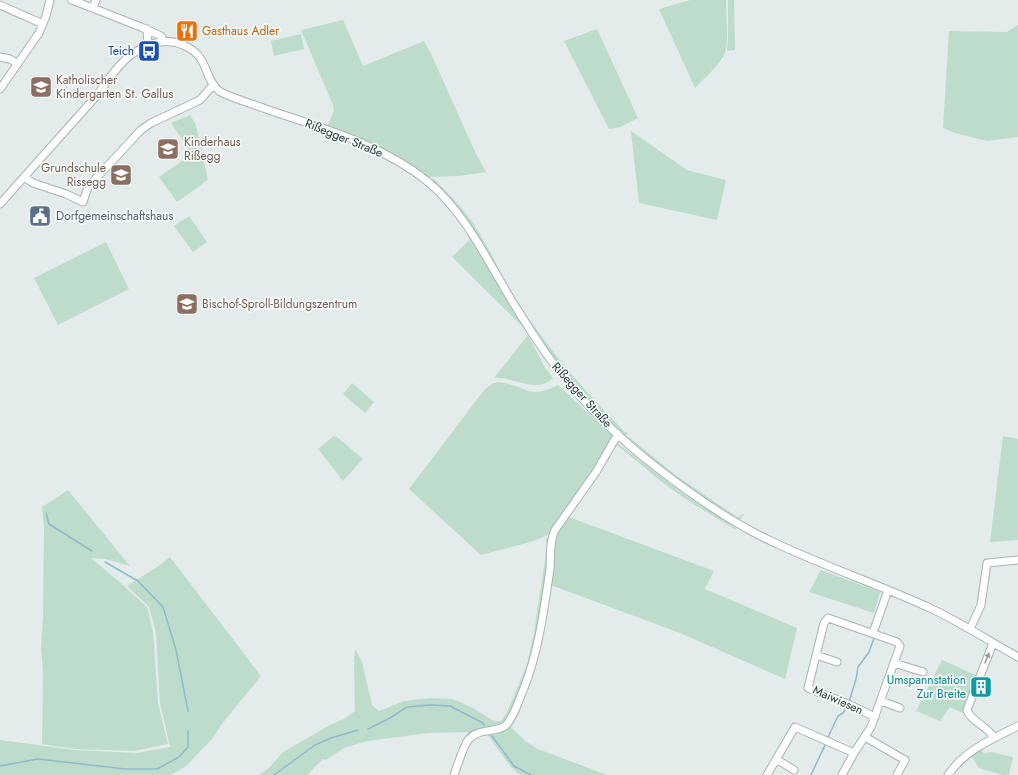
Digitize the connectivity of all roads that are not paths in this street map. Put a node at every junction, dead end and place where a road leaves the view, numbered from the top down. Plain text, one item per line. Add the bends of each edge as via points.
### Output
1 (50, 0) edge
2 (72, 0) edge
3 (96, 0) edge
4 (0, 4) edge
5 (93, 8) junction
6 (43, 24) junction
7 (147, 29) junction
8 (164, 41) junction
9 (148, 46) junction
10 (0, 56) edge
11 (18, 64) junction
12 (213, 85) junction
13 (0, 89) edge
14 (24, 177) junction
15 (0, 204) edge
16 (618, 434) junction
17 (1018, 560) edge
18 (888, 590) junction
19 (970, 629) junction
20 (873, 633) junction
21 (993, 643) junction
22 (816, 655) junction
23 (1018, 657) edge
24 (837, 662) dead end
25 (894, 663) junction
26 (923, 672) dead end
27 (881, 702) junction
28 (900, 708) dead end
29 (875, 717) junction
30 (1018, 726) edge
31 (865, 737) junction
32 (994, 738) junction
33 (854, 753) junction
34 (776, 759) junction
35 (794, 770) dead end
36 (952, 773) edge
37 (454, 775) edge
38 (767, 775) edge
39 (842, 775) edge
40 (897, 775) edge

1 - 6 street
2 - 5 street
3 - 5 street
4 - 6 street
5 - 7 street
6 - 11 street
7 - 8 street via 161,36
7 - 9 street
8 - 9 street
8 - 12 street via 182,44 198,54
9 - 14 street via 132,54 120,65 92,102
10 - 11 street
11 - 13 street
12 - 14 street via 200,100 141,130 88,187 83,202 33,183
12 - 16 street, Rißegger Straße via 222,93 374,148 425,179 453,207 467,226 526,324 564,377
14 - 15 street
16 - 18 street, Rißegger Straße via 688,491 740,525 822,564
16 - 37 street via 596,472 552,535 539,639 534,661 513,714 505,726 477,733 467,740
17 - 19 street via 987,563 981,605
18 - 19 street, Rißegger Straße
18 - 20 street
19 - 21 street, Rißegger Straße
20 - 22 street, Maiwiesen via 828,618 824,623
20 - 25 street via 897,642 900,646
21 - 23 street, Rißegger Straße
32 -> 21 street via 990,730 971,717 967,710
22 - 24 street
22 - 29 street, Maiwiesen via 808,688
25 - 26 street
25 - 27 street
27 - 28 street
27 - 29 street
29 - 31 street
30 - 32 street
31 - 33 street
31 - 40 street via 905,760
32 - 36 street via 969,752
33 - 34 street via 795,727
33 - 39 street
34 - 35 street
34 - 38 street

